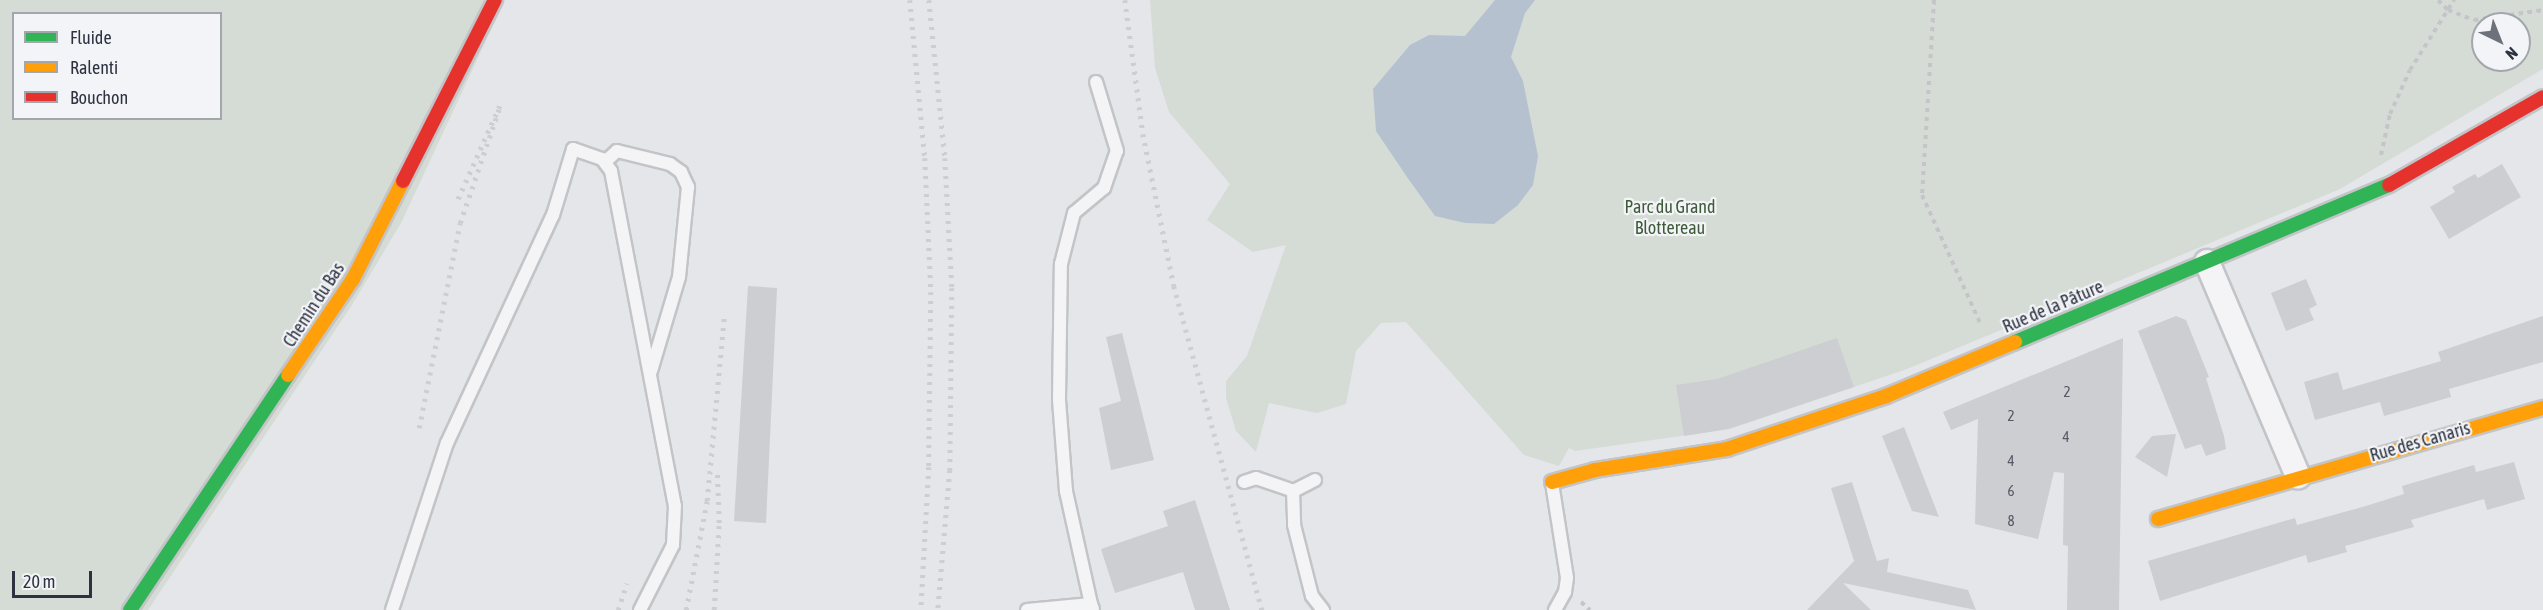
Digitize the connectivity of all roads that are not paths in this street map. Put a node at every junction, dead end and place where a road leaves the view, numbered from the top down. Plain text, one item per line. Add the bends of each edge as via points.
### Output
1 (495, 0) edge
2 (1096, 82) dead end
3 (2543, 97) edge
4 (605, 162) junction
5 (2207, 262) junction
6 (650, 372) junction
7 (2543, 408) edge
8 (2298, 476) junction
9 (1315, 480) dead end
10 (1245, 482) dead end
11 (1552, 482) joint
12 (1293, 491) junction
13 (2158, 519) dead end
14 (1092, 607) edge
15 (130, 610) edge
16 (392, 610) edge
17 (640, 610) edge
18 (1028, 610) edge
19 (1323, 610) edge
20 (1555, 610) edge

1 - 15 street, Chemin du Bas via 353,279
2 - 14 lane via 1117,151 1104,188 1074,213 1061,264 1059,399 1066,491
3 - 5 street, Rue de la Pâture via 2382,189
4 - 6 lane via 611,171
4 - 6 lane via 617,151 670,165 681,172 688,187 679,278
4 - 16 lane via 573,149 553,215 447,442
5 - 8 street
5 - 11 street, Rue de la Pâture via 1886,396 1727,449 1595,470
6 - 17 lane via 676,523 670,553
7 - 8 street, Rue des Canaris
8 - 13 street, Rue des Canaris
9 - 12 lane
10 - 12 lane via 1257,478
11 - 20 lane via 1567,578 1565,592
12 - 19 lane via 1294,525 1312,596
14 - 18 lane

